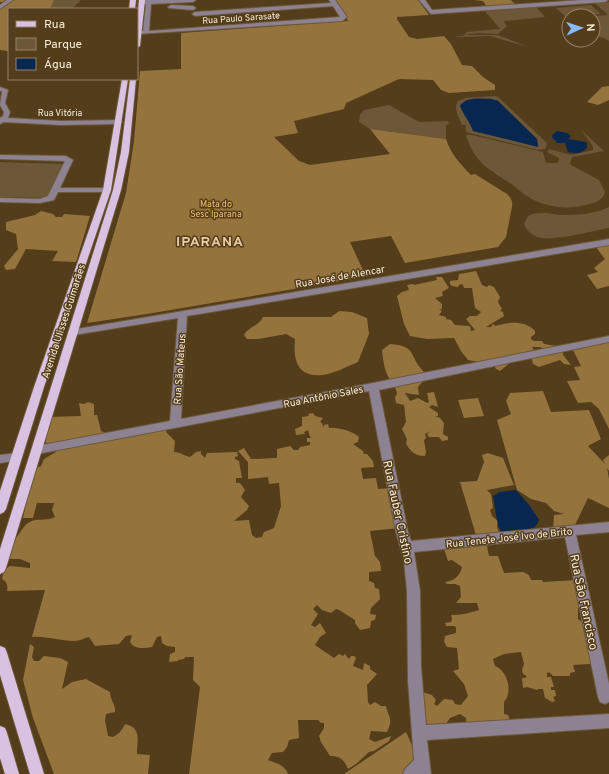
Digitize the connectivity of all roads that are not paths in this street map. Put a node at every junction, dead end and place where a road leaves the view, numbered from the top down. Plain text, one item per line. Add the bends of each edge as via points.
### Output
1 (10, 0) edge
2 (192, 0) edge
3 (422, 0) edge
4 (605, 0) edge
5 (142, 1) edge
6 (150, 2) edge
7 (334, 2) edge
8 (0, 7) edge
9 (194, 8) junction
10 (195, 14) junction
11 (138, 15) edge
12 (198, 30) junction
13 (138, 33) joint
14 (146, 33) junction
15 (125, 80) edge
16 (133, 80) edge
17 (0, 89) edge
18 (2, 120) edge
19 (118, 122) junction
20 (0, 157) edge
21 (55, 190) junction
22 (107, 190) junction
23 (0, 200) edge
24 (609, 242) edge
25 (183, 314) junction
26 (74, 332) junction
27 (609, 339) edge
28 (374, 387) junction
29 (39, 388) junction
30 (56, 388) junction
31 (175, 424) junction
32 (37, 450) junction
33 (17, 457) junction
34 (0, 459) edge
35 (0, 509) edge
36 (609, 527) edge
37 (569, 530) junction
38 (408, 547) junction
39 (0, 568) edge
40 (0, 653) edge
41 (605, 697) dead end
42 (609, 721) edge
43 (0, 733) edge
44 (419, 733) junction
45 (423, 768) edge
46 (12, 774) edge
47 (37, 774) edge
48 (410, 774) edge

1 - 8 street
2 - 6 street
2 - 9 street
3 - 4 street via 431,12
5 - 6 street
5 - 11 main road
6 - 9 street
6 - 14 street
7 - 10 street
7 - 12 street, Rua Paulo Sarasate via 344,17 340,20
9 - 10 street
10 - 12 street
11 - 13 main road
12 - 14 street, Rua Paulo Sarasate
13 - 14 street, Rua Paulo Sarasate
15 - 19 main road, Avenida Ulisses Guimarães
16 - 26 main road, Avenida Ulisses Guimarães via 125,152 117,190
17 - 18 street, Rua Vitória via 5,91 2,101 7,112
18 - 19 street, Rua Vitória
19 - 22 main road, Avenida Ulisses Guimarães
20 - 21 street via 70,160
21 - 22 street
21 - 23 street via 51,198 45,200
22 - 29 main road, Avenida Ulisses Guimarães
24 - 25 street, Rua José de Alencar
25 - 26 street, Rua José de Alencar
25 - 31 street, Rua São Mateus
26 - 30 main road, Avenida Ulisses Guimarães
27 - 28 street, Rua Antônio Sales
28 - 31 street, Rua Antônio Sales
28 - 38 street, Rua Fauber Cristino via 402,532
29 - 30 main road
29 - 33 main road, Avenida Ulisses Guimarães
30 - 32 main road, Avenida Ulisses Guimarães
31 - 32 street, Rua Antônio Sales
32 - 39 main road, Avenida Ulisses Guimarães
33 - 34 street
33 - 35 main road, Avenida Ulisses Guimarães
36 - 37 street, Rua Tenete José Ivo de Brito
37 - 38 street, Rua Tenete José Ivo de Brito
37 - 41 street, Rua São Francisco
38 - 44 street, Rua Fauber Cristino via 414,601
40 - 47 main road
42 - 44 street
43 - 46 main road
44 - 45 street, Rua Fauber Cristino
45 - 48 street

